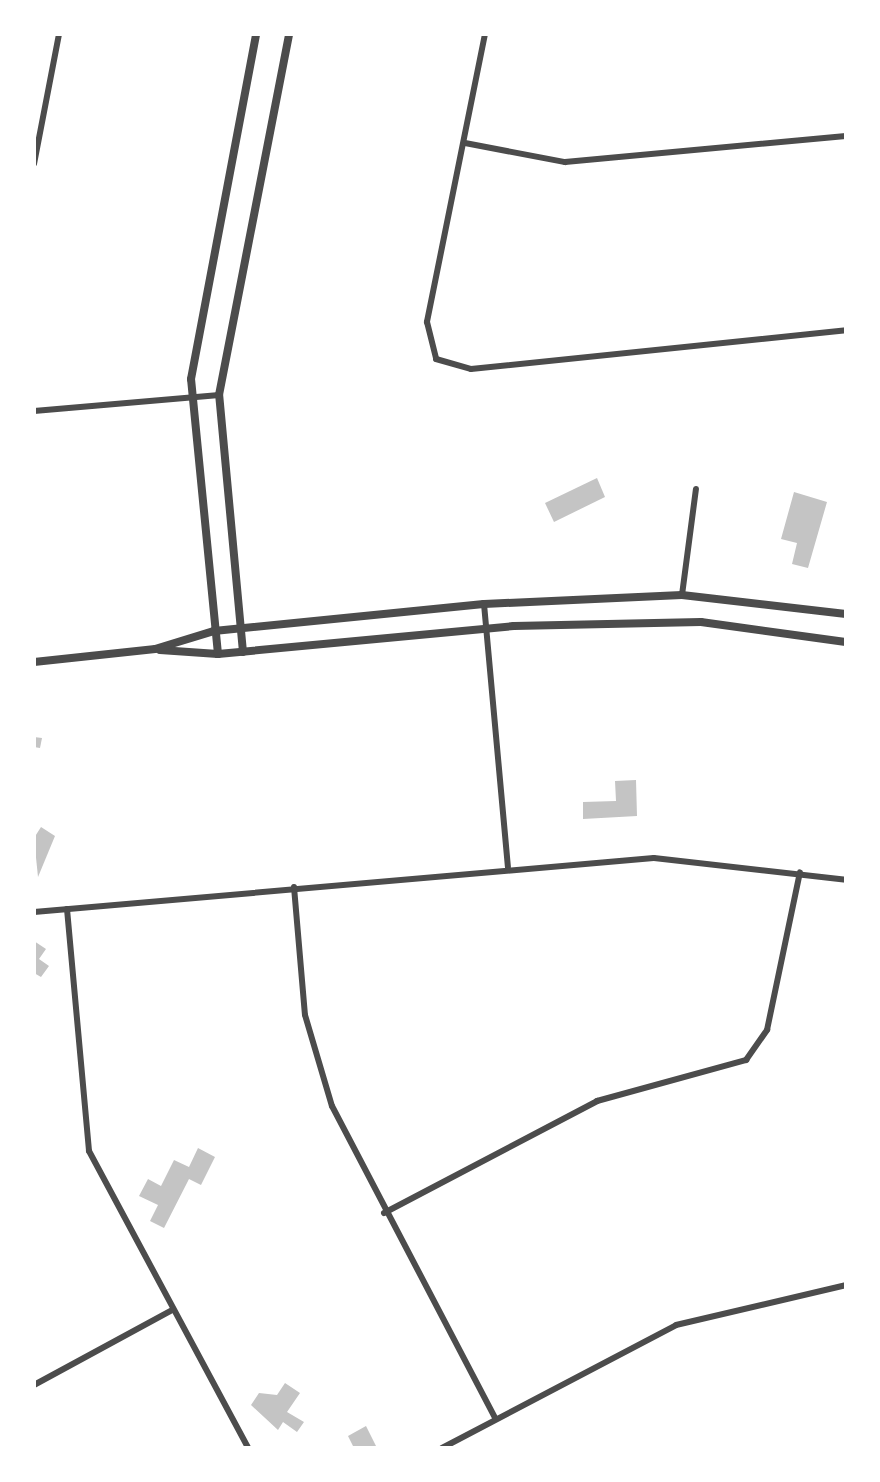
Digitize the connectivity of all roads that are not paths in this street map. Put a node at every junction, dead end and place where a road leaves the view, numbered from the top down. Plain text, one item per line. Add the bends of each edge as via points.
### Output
1 (59, 34) edge
2 (256, 34) edge
3 (289, 34) edge
4 (485, 34) edge
5 (846, 136) edge
6 (465, 143) junction
7 (34, 164) edge
8 (846, 330) edge
9 (219, 395) junction
10 (190, 396) junction
11 (34, 411) edge
12 (696, 489) dead end
13 (682, 595) junction
14 (484, 604) junction
15 (846, 614) edge
16 (240, 628) junction
17 (486, 628) junction
18 (214, 631) junction
19 (846, 642) edge
20 (155, 649) junction
21 (243, 652) junction
22 (218, 654) junction
23 (34, 662) edge
24 (508, 867) junction
25 (800, 872) junction
26 (846, 880) edge
27 (294, 887) junction
28 (67, 909) junction
29 (34, 912) edge
30 (384, 1213) junction
31 (846, 1285) edge
32 (172, 1310) junction
33 (34, 1385) edge
34 (495, 1418) junction
35 (248, 1448) edge
36 (442, 1448) edge

1 - 7 street
2 - 10 street
3 - 9 street
4 - 6 street
5 - 6 street via 565,162
6 - 8 street via 427,322 432,355 441,363 471,369
9 - 10 street
9 - 16 street
10 - 11 street
10 - 18 street
12 - 13 street
13 - 14 street
13 - 15 street
14 - 16 street
14 - 17 street
16 - 18 street
16 - 21 street
17 - 19 street via 701,622
17 - 21 street
17 - 24 street
18 - 20 street
18 - 22 street
20 - 22 street
20 - 23 street
21 - 22 street
24 - 25 street via 666,858
24 - 27 street
25 - 26 street
25 - 30 street via 767,1030 746,1060 597,1101
27 - 28 street
27 - 30 street via 313,1050
28 - 29 street
28 - 32 street via 89,1151
30 - 34 street
31 - 34 street via 676,1325
32 - 33 street
32 - 35 street
34 - 36 street

